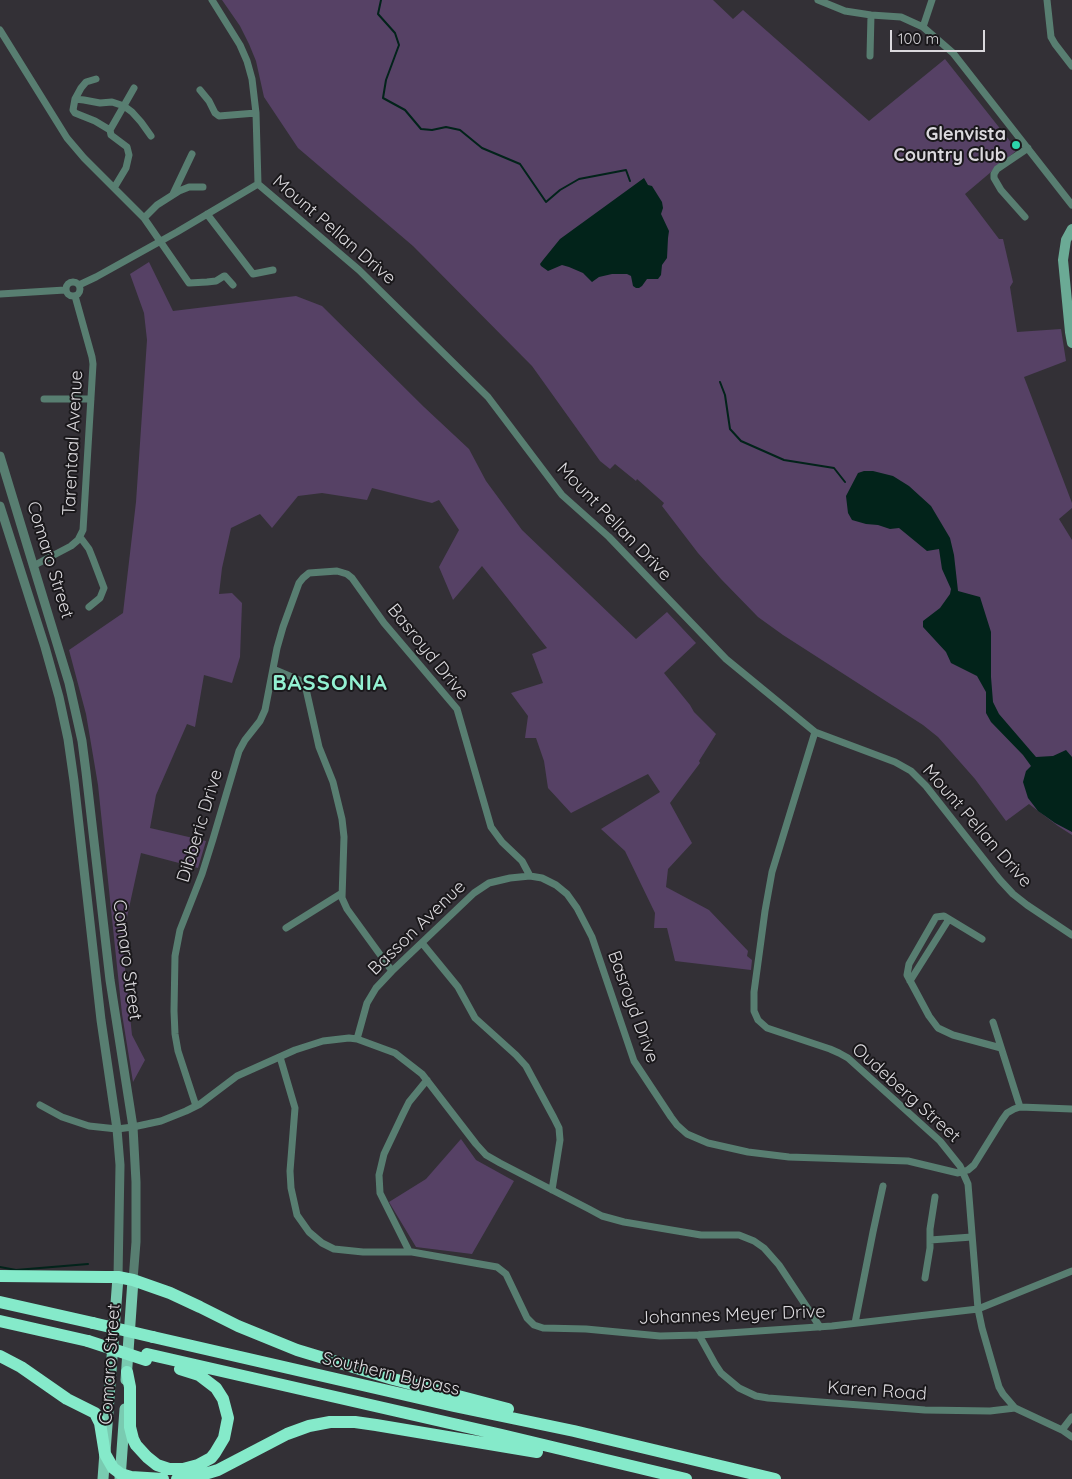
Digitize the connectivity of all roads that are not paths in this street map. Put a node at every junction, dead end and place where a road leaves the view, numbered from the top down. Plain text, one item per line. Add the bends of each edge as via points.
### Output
1 (212, 0) edge
2 (818, 0) edge
3 (932, 0) edge
4 (1047, 0) edge
5 (871, 15) junction
6 (923, 27) junction
7 (0, 30) edge
8 (870, 56) dead end
9 (1072, 66) edge
10 (96, 79) dead end
11 (134, 88) dead end
12 (200, 90) dead end
13 (75, 100) junction
14 (124, 106) junction
15 (256, 113) junction
16 (110, 130) junction
17 (151, 136) dead end
18 (1028, 148) junction
19 (192, 154) dead end
20 (258, 184) junction
21 (203, 187) dead end
22 (114, 188) junction
23 (173, 194) junction
24 (1072, 204) edge
25 (207, 214) junction
26 (1024, 217) dead end
27 (144, 218) junction
28 (1072, 229) edge
29 (162, 240) junction
30 (273, 270) dead end
31 (79, 285) junction
32 (233, 286) dead end
33 (65, 290) junction
34 (0, 294) edge
35 (75, 296) junction
36 (1072, 343) edge
37 (91, 398) junction
38 (44, 399) dead end
39 (0, 456) edge
40 (0, 506) edge
41 (80, 537) junction
42 (33, 566) junction
43 (316, 572) joint
44 (89, 608) dead end
45 (273, 669) junction
46 (815, 732) junction
47 (530, 876) junction
48 (342, 893) junction
49 (949, 919) junction
50 (286, 928) dead end
51 (1072, 935) edge
52 (982, 939) dead end
53 (422, 943) junction
54 (392, 971) junction
55 (910, 981) junction
56 (992, 1022) dead end
57 (357, 1039) junction
58 (1001, 1048) junction
59 (280, 1057) junction
60 (427, 1080) junction
61 (40, 1105) dead end
62 (196, 1106) junction
63 (1020, 1107) junction
64 (1072, 1109) edge
65 (133, 1127) junction
66 (117, 1129) junction
67 (963, 1172) junction
68 (883, 1186) dead end
69 (552, 1190) junction
70 (935, 1197) dead end
71 (972, 1236) junction
72 (930, 1240) junction
73 (409, 1251) junction
74 (1072, 1271) edge
75 (0, 1276) edge
76 (118, 1277) junction
77 (925, 1278) dead end
78 (133, 1280) junction
79 (0, 1302) edge
80 (978, 1309) junction
81 (0, 1321) edge
82 (855, 1323) junction
83 (820, 1327) junction
84 (699, 1335) junction
85 (0, 1356) edge
86 (146, 1357) junction
87 (127, 1372) junction
88 (1015, 1408) junction
89 (1072, 1417) edge
90 (1062, 1430) junction
91 (574, 1431) junction
92 (1072, 1437) edge
93 (105, 1454) junction
94 (600, 1458) junction
95 (121, 1477) edge
96 (103, 1479) edge
97 (163, 1479) edge
98 (178, 1479) edge
99 (686, 1479) edge
100 (775, 1479) edge

1 - 15 street, Mount Pellan Drive via 247,61
2 - 5 street via 845,11
3 - 6 street
4 - 9 street via 1051,37
5 - 6 street via 901,17
5 - 8 street
6 - 18 street via 953,53
7 - 22 street via 67,138
10 - 13 street via 86,82
11 - 14 street
12 - 15 street via 219,116
13 - 14 street via 112,102
13 - 16 street via 75,113
14 - 16 street
14 - 17 street
15 - 20 street, Mount Pellan Drive
16 - 22 street via 111,135 129,152 128,164
18 - 24 street
18 - 26 street via 994,174 1000,190
19 - 23 street
20 - 25 street
20 - 46 street, Mount Pellan Drive via 359,270 488,397 562,495 608,537 726,660
21 - 23 street via 189,187
22 - 27 street
23 - 27 street
25 - 29 street
25 - 30 street via 253,274
27 - 29 street
28 - 36 main road via 1066,240 1063,260
29 - 31 street
29 - 32 street via 188,283 216,281 225,276
31 - 33 street via 70,282
31 - 35 street via 80,292
33 - 34 street
33 - 35 street via 69,296
35 - 37 street, Tarentaal Avenue via 92,357
37 - 38 street
37 - 41 street, Tarentaal Avenue
39 - 42 street, Comaro Street
40 - 66 street, Comaro Street via 45,647 68,739
41 - 42 street, Tarentaal Avenue via 71,546
41 - 44 street via 89,549 104,588 100,598
42 - 65 street, Comaro Street via 69,683 82,741 109,970
43 - 45 street, Dibberic Drive via 305,575 299,583 283,627
43 - 47 street, Basroyd Drive via 341,572 352,578 384,622 457,709 489,822 522,861
45 - 48 street via 298,680 304,685 309,698 319,747 333,782 342,819
45 - 62 street, Dibberic Drive via 266,710 238,751 202,874 177,943 175,1034
46 - 51 street, Mount Pellan Drive via 911,771 1013,894
46 - 67 street, Oudeberg Street via 772,872 754,992 756,1016 767,1028 848,1058 940,1141
47 - 53 street, Basson Avenue via 485,885
47 - 67 street, Basroyd Drive via 556,885 577,908 592,937 634,1061 671,1117 687,1134 708,1144 767,1155 908,1161
48 - 50 street
48 - 54 street via 347,909
49 - 52 street
49 - 55 street
49 - 55 street via 936,917 909,964
53 - 54 street, Basson Avenue
53 - 69 street via 458,987 475,1018 526,1066 551,1112 559,1128 560,1140
54 - 57 street, Basson Avenue via 368,1000
55 - 58 street via 938,1028
56 - 58 street
57 - 59 street via 323,1041
57 - 60 street via 395,1053
58 - 63 street
59 - 62 street via 237,1076
59 - 73 street, Johannes Meyer Drive via 294,1104 290,1175 300,1221 325,1246 334,1249
60 - 69 street via 486,1155
60 - 73 street via 403,1114 384,1154 379,1175 380,1193
61 - 66 street via 75,1122
62 - 65 street via 169,1118
63 - 64 street
63 - 67 street via 1007,1114 972,1168
65 - 66 street
65 - 78 street, Comaro Street via 136,1182
66 - 76 street, Comaro Street via 120,1178
67 - 71 street, Oudeberg Street via 969,1193
68 - 82 street
69 - 83 street via 616,1220 700,1235 739,1235 752,1239 775,1261
70 - 72 street
71 - 72 street
71 - 80 street, Oudeberg Street
72 - 77 street
73 - 84 street, Johannes Meyer Drive via 500,1268 508,1277 528,1318 543,1328 652,1336
74 - 80 street, Johannes Meyer Drive
75 - 76 highway
76 - 78 highway
76 - 93 main road, Comaro Street
78 - 87 main road, Comaro Street
78 - 91 highway via 297,1350 526,1414
79 - 91 highway, Southern Bypass, bridge
80 - 82 street, Johannes Meyer Drive
80 - 88 street, Oudeberg Street via 999,1387
81 - 86 highway, Southern Bypass, bridge
82 - 83 street, Johannes Meyer Drive
83 - 84 street, Johannes Meyer Drive
84 - 88 street, Karen Road via 721,1373 756,1396 925,1410
85 - 93 highway via 95,1413
86 - 87 highway via 199,1376 220,1393 228,1418 219,1449 211,1458 191,1468 169,1469 157,1465 141,1452 131,1433
86 - 94 highway, Southern Bypass
87 - 95 main road, Comaro Street
88 - 90 street, Karen Road
89 - 90 street
90 - 92 street, Karen Road
91 - 100 highway, Southern Bypass
93 - 95 highway
93 - 96 main road, Comaro Street
94 - 98 highway via 580,1462 406,1429 330,1422 287,1434 218,1470
94 - 99 highway, Southern Bypass
95 - 97 highway

